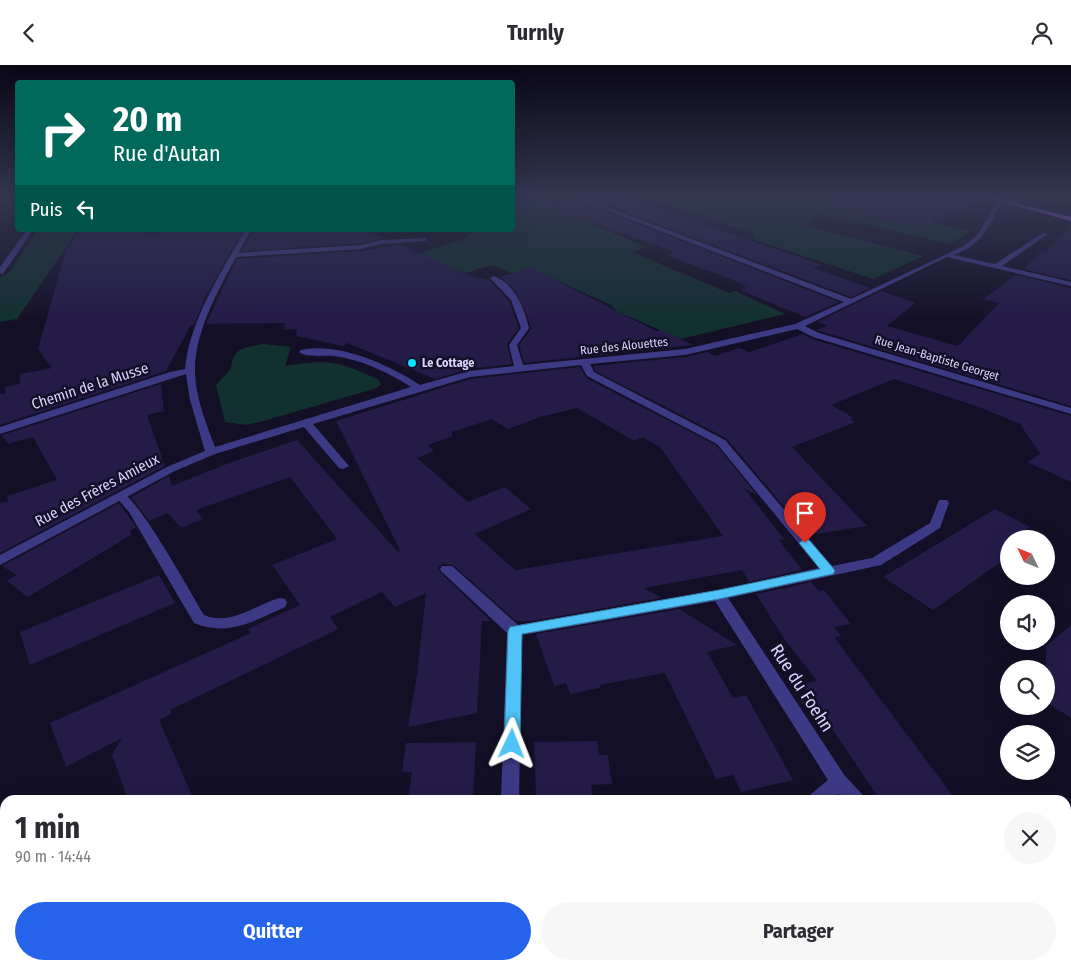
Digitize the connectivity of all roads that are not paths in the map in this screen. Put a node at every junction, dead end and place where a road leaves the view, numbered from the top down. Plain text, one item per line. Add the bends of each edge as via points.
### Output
1 (23, 240) edge
2 (243, 240) edge
3 (419, 240) edge
4 (690, 240) edge
5 (975, 240) edge
6 (1035, 240) edge
7 (235, 255) junction
8 (946, 255) junction
9 (996, 267) junction
10 (0, 272) edge
11 (494, 278) dead end
12 (1071, 284) edge
13 (852, 301) junction
14 (798, 326) junction
15 (304, 352) dead end
16 (585, 362) junction
17 (519, 368) junction
18 (190, 371) junction
19 (419, 388) junction
20 (1071, 411) edge
21 (307, 423) junction
22 (0, 431) edge
23 (211, 452) junction
24 (343, 466) dead end
25 (121, 496) junction
26 (943, 503) dead end
27 (0, 561) edge
28 (447, 569) dead end
29 (829, 571) junction
30 (719, 595) junction
31 (280, 603) dead end
32 (515, 631) junction
33 (839, 782) junction
34 (510, 795) edge
35 (824, 795) edge
36 (851, 795) edge

1 - 10 street
2 - 7 street
3 - 7 street
4 - 13 street
5 - 8 street, Rue des Alouettes via 960,252
6 - 9 street
7 - 18 street via 206,311 191,351
8 - 9 street
8 - 13 street, Rue des Alouettes
9 - 12 street
11 - 17 street via 508,288 515,299 525,328 513,345
13 - 14 street, Rue des Alouettes
14 - 16 street, Rue des Alouettes via 685,352
14 - 20 street, Rue Jean-Baptiste Georget via 816,335
15 - 19 street via 334,353 354,358
16 - 17 street, Rue des Alouettes
16 - 29 street via 590,374 720,442
17 - 19 street, Rue des Alouettes via 469,374
18 - 22 street, Chemin de la Musse
18 - 23 street
19 - 21 street, Rue des Alouettes
21 - 23 street, Rue des Alouettes
21 - 24 street
23 - 25 street, Rue des Frères Amieux
25 - 27 street, Rue des Frères Amieux
25 - 31 street via 134,510 199,619 208,624 224,625
26 - 29 street via 936,525 876,562
28 - 32 street
29 - 30 street
30 - 32 street
30 - 33 street, Rue du Foehn
32 - 34 street
33 - 35 street
33 - 36 street, Rue du Foehn

